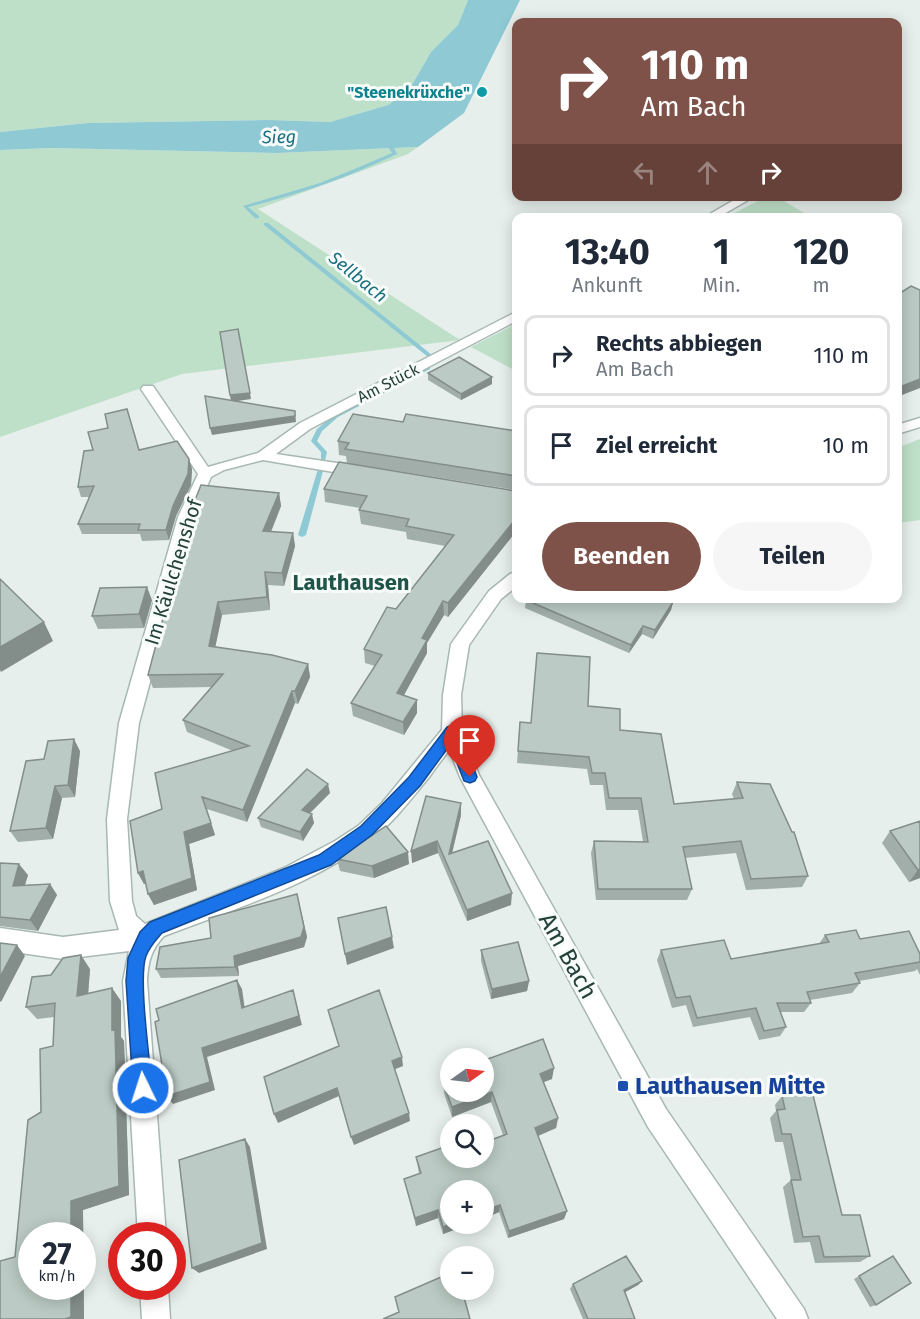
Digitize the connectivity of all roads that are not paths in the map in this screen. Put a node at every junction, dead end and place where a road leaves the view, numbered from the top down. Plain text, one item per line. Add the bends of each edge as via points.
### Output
1 (740, 201) edge
2 (718, 213) edge
3 (512, 318) edge
4 (148, 389) dead end
5 (920, 422) edge
6 (902, 428) edge
7 (263, 456) junction
8 (205, 474) junction
9 (378, 474) edge
10 (512, 581) edge
11 (452, 731) junction
12 (146, 938) junction
13 (0, 939) edge
14 (151, 1222) edge
15 (155, 1300) edge
16 (156, 1319) edge
17 (794, 1319) edge

1 - 2 street
3 - 7 street, Am Stück via 305,426
4 - 8 street
5 - 6 street
7 - 8 street, Im Käulchenshof
7 - 9 street, Im Käulchenshof
8 - 12 street, Im Käulchenshof via 186,517 129,723 117,819 121,901 126,922
10 - 11 street, Am Bach via 495,595 460,644 452,695
11 - 12 street via 414,781 366,831 325,860 156,928
11 - 17 street, Am Bach via 470,777 657,1118
12 - 13 street via 63,948
12 - 14 street via 136,958 135,981
15 - 16 street

